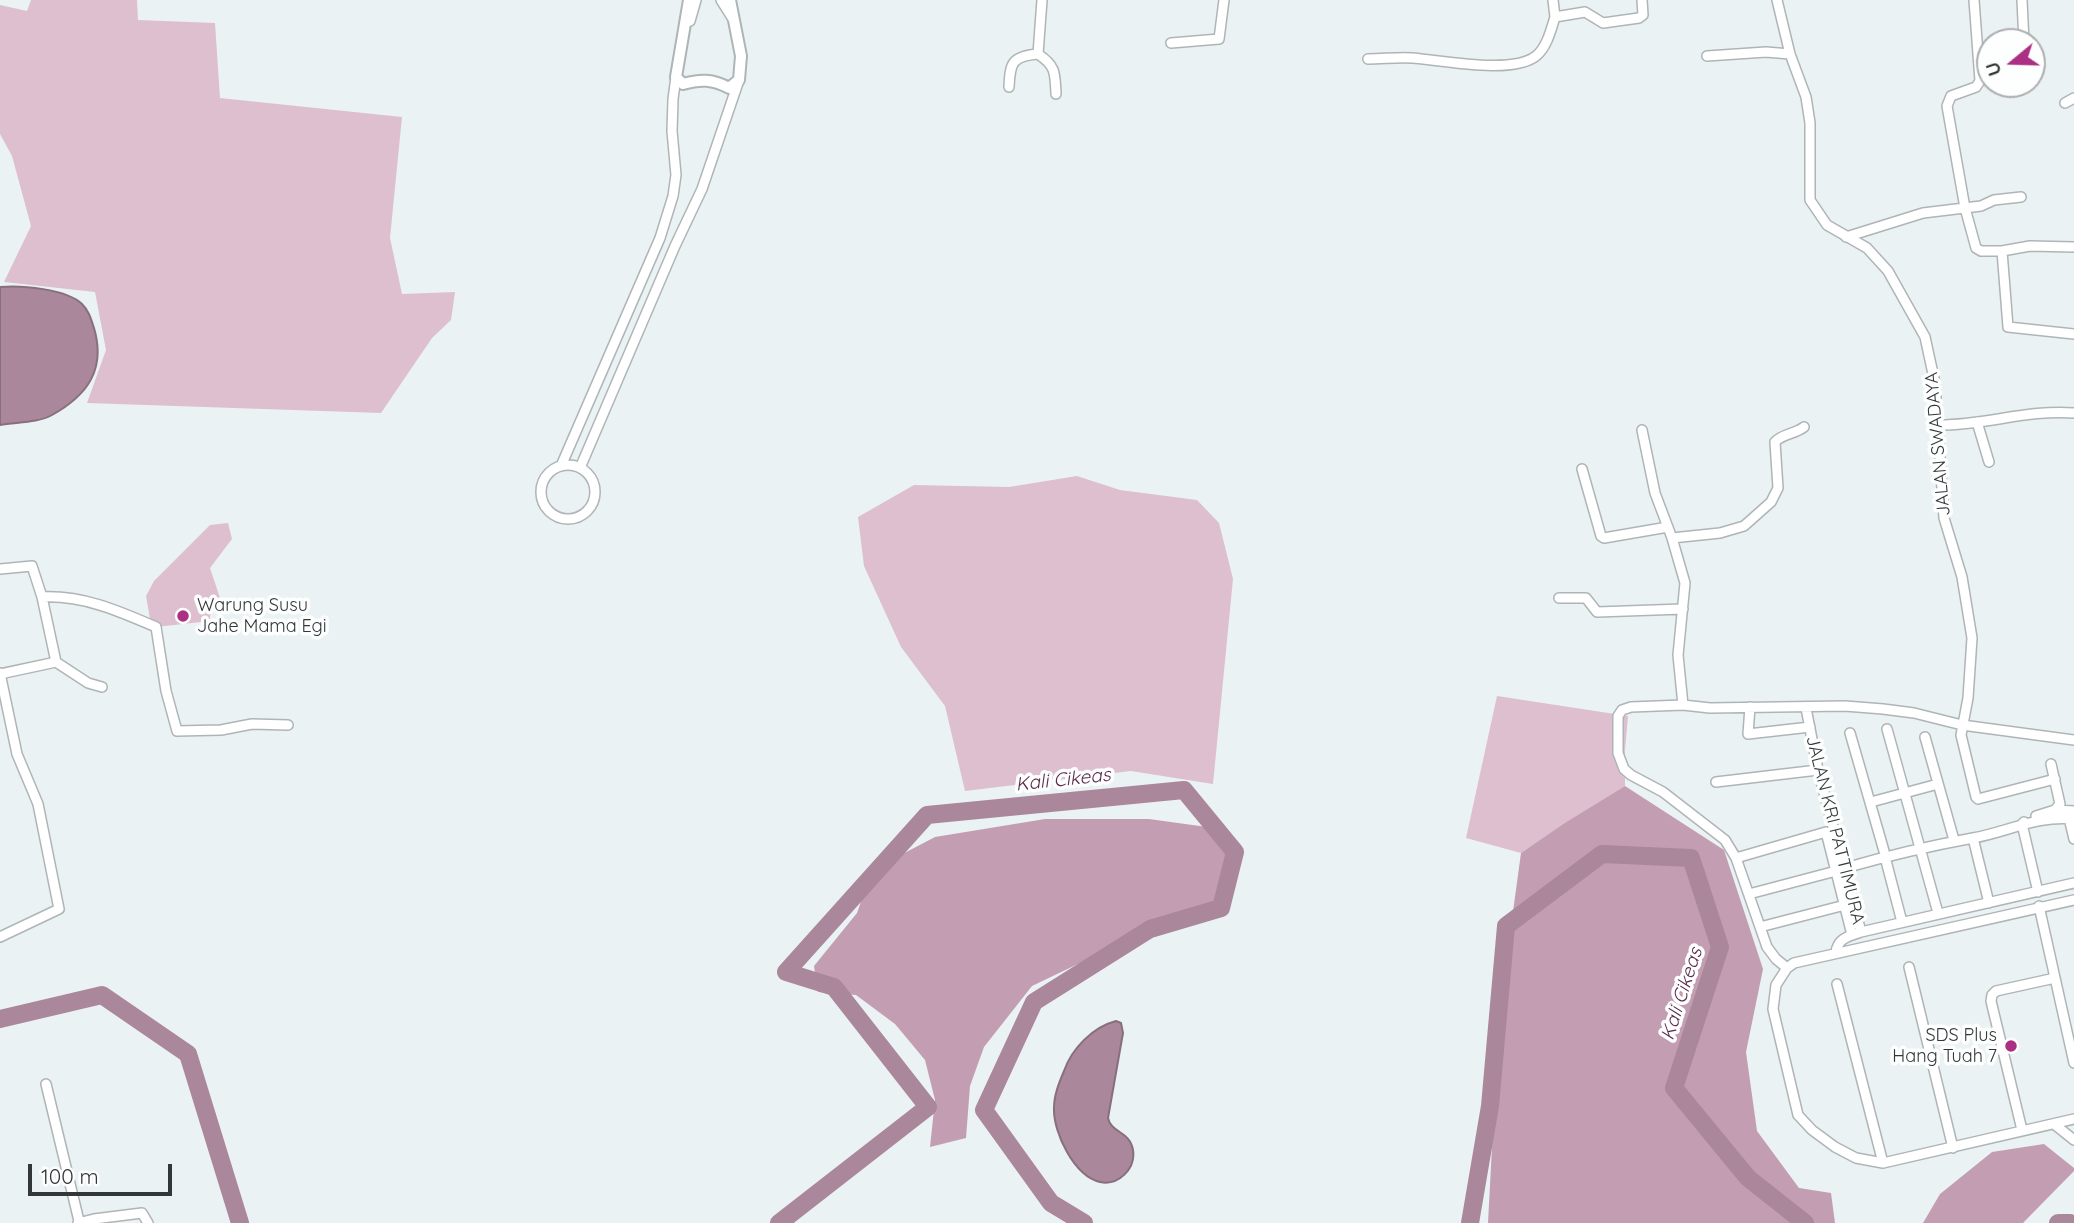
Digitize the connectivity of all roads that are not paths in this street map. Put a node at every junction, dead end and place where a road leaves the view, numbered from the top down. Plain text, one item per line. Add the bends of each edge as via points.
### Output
1 (690, 0) edge
2 (696, 0) edge
3 (721, 0) edge
4 (730, 0) edge
5 (1042, 0) edge
6 (1224, 0) edge
7 (1553, 0) edge
8 (1642, 0) edge
9 (1777, 0) edge
10 (1974, 0) edge
11 (2022, 0) edge
12 (1555, 17) junction
13 (737, 26) junction
14 (2023, 28) edge
15 (1171, 43) dead end
16 (680, 52) junction
17 (1038, 54) junction
18 (1790, 54) junction
19 (1707, 56) dead end
20 (1368, 59) dead end
21 (680, 80) junction
22 (740, 80) junction
23 (1009, 87) dead end
24 (729, 88) junction
25 (1056, 94) dead end
26 (732, 102) junction
27 (2021, 197) dead end
28 (1965, 208) junction
29 (1846, 237) junction
30 (2074, 247) edge
31 (2002, 251) junction
32 (2074, 334) edge
33 (2074, 413) edge
34 (1977, 422) junction
35 (1937, 425) junction
36 (1804, 427) dead end
37 (1642, 430) dead end
38 (1989, 462) dead end
39 (561, 466) junction
40 (580, 468) junction
41 (1582, 468) dead end
42 (1668, 527) junction
43 (1672, 538) junction
44 (0, 569) edge
45 (42, 597) junction
46 (1559, 598) dead end
47 (1683, 609) junction
48 (56, 662) junction
49 (0, 673) edge
50 (102, 687) dead end
51 (1683, 705) junction
52 (1750, 707) junction
53 (1806, 708) junction
54 (288, 725) dead end
55 (1962, 725) junction
56 (1810, 727) junction
57 (1887, 729) dead end
58 (1850, 733) dead end
59 (1925, 737) dead end
60 (2074, 740) edge
61 (2050, 764) dead end
62 (1818, 770) junction
63 (2055, 779) junction
64 (1716, 782) dead end
65 (1938, 784) junction
66 (1906, 792) junction
67 (1871, 802) junction
68 (2055, 810) junction
69 (2072, 816) edge
70 (2022, 824) junction
71 (1973, 838) junction
72 (2074, 839) edge
73 (1954, 840) junction
74 (1921, 848) junction
75 (1885, 854) junction
76 (1736, 858) junction
77 (1840, 870) junction
78 (2074, 883) edge
79 (2038, 892) junction
80 (1749, 894) junction
81 (2074, 900) edge
82 (1989, 903) junction
83 (1845, 905) junction
84 (2039, 906) junction
85 (1938, 913) junction
86 (1902, 922) junction
87 (1760, 928) junction
88 (1857, 933) junction
89 (0, 937) edge
90 (1836, 952) junction
91 (1909, 967) dead end
92 (1787, 968) junction
93 (2055, 978) junction
94 (1838, 984) dead end
95 (2074, 1063) edge
96 (46, 1084) dead end
97 (2074, 1119) edge
98 (2054, 1124) junction
99 (2022, 1130) junction
100 (2074, 1140) edge
101 (1953, 1148) junction
102 (1883, 1163) junction
103 (94, 1221) edge
104 (79, 1222) edge
105 (148, 1223) edge

1 - 16 street
2 - 16 street
3 - 13 street
4 - 13 street
5 - 17 street
6 - 15 street via 1219,39
7 - 12 street
8 - 12 street via 1639,18 1603,23 1585,12
9 - 18 street, JALAN SWADAYA
10 - 28 street via 1980,81 1951,96 1947,106
11 - 14 street
12 - 20 street via 1550,35 1535,57 1508,65
13 - 22 street
16 - 21 street
17 - 23 street via 1016,59 1010,67
17 - 25 street via 1053,68
18 - 19 street
18 - 29 street, JALAN SWADAYA via 1810,123 1810,200 1827,225
21 - 24 street via 718,82
21 - 39 street via 673,99 673,196 660,238
22 - 24 street
22 - 26 street
24 - 26 street
26 - 40 street via 702,189
27 - 28 street
28 - 29 street via 1912,215
28 - 31 street via 1976,248
29 - 35 street, JALAN SWADAYA via 1867,248 1888,271 1925,337 1936,383
30 - 31 street
31 - 32 street via 2008,327
33 - 34 street
34 - 35 street
34 - 38 street
35 - 55 street, JALAN SWADAYA via 1944,518 1962,577 1972,638
36 - 43 street via 1775,442 1777,488 1771,502 1744,526
37 - 42 street via 1654,493
39 - 40 street
39 - 40 street via 551,471 541,491 550,512 568,519 587,512 593,503 593,483
41 - 42 street via 1601,536
42 - 43 street
43 - 47 street via 1685,583
44 - 45 street via 32,565
45 - 48 street
45 - 54 street via 98,604 156,628 177,731
46 - 47 street via 1586,598 1597,612
47 - 51 street via 1678,655
48 - 49 street
48 - 50 street
49 - 89 street via 17,754 38,804 59,909
51 - 52 street
51 - 76 street via 1622,710 1618,716 1620,762 1631,775 1663,792 1725,840
52 - 53 street
52 - 56 street, JALAN KRI PATTIMURA via 1748,734
53 - 55 street via 1883,709
53 - 56 street, JALAN KRI PATTIMURA
55 - 60 street
55 - 63 street, JALAN SWADAYA via 1978,799
56 - 62 street, JALAN KRI PATTIMURA
57 - 66 street
58 - 67 street
59 - 65 street
61 - 63 street
62 - 64 street
62 - 77 street, JALAN KRI PATTIMURA
63 - 68 street via 2060,800
65 - 66 street
65 - 73 street
66 - 67 street
66 - 74 street
67 - 75 street
68 - 69 street
68 - 70 street
69 - 70 street
69 - 72 street
70 - 71 street
70 - 79 street
71 - 73 street
71 - 82 street
73 - 74 street
74 - 75 street
74 - 85 street
75 - 77 street
75 - 86 street
76 - 77 street via 1826,832
76 - 80 street
77 - 80 street
77 - 83 street
77 - 88 street, JALAN KRI PATTIMURA
78 - 79 street
79 - 82 street
80 - 87 street
81 - 84 street
82 - 85 street
83 - 87 street
83 - 88 street
84 - 90 street
84 - 93 street
85 - 86 street
86 - 88 street
87 - 92 street via 1767,947
88 - 90 street via 1842,939
90 - 92 street
91 - 101 street
92 - 102 street via 1776,985 1773,1009 1798,1115 1835,1147 1856,1158
93 - 95 street
93 - 99 street via 1992,995
94 - 102 street
96 - 104 street
97 - 98 street
98 - 99 street
98 - 100 street
99 - 101 street
101 - 102 street
103 - 104 street
103 - 105 street via 142,1213

